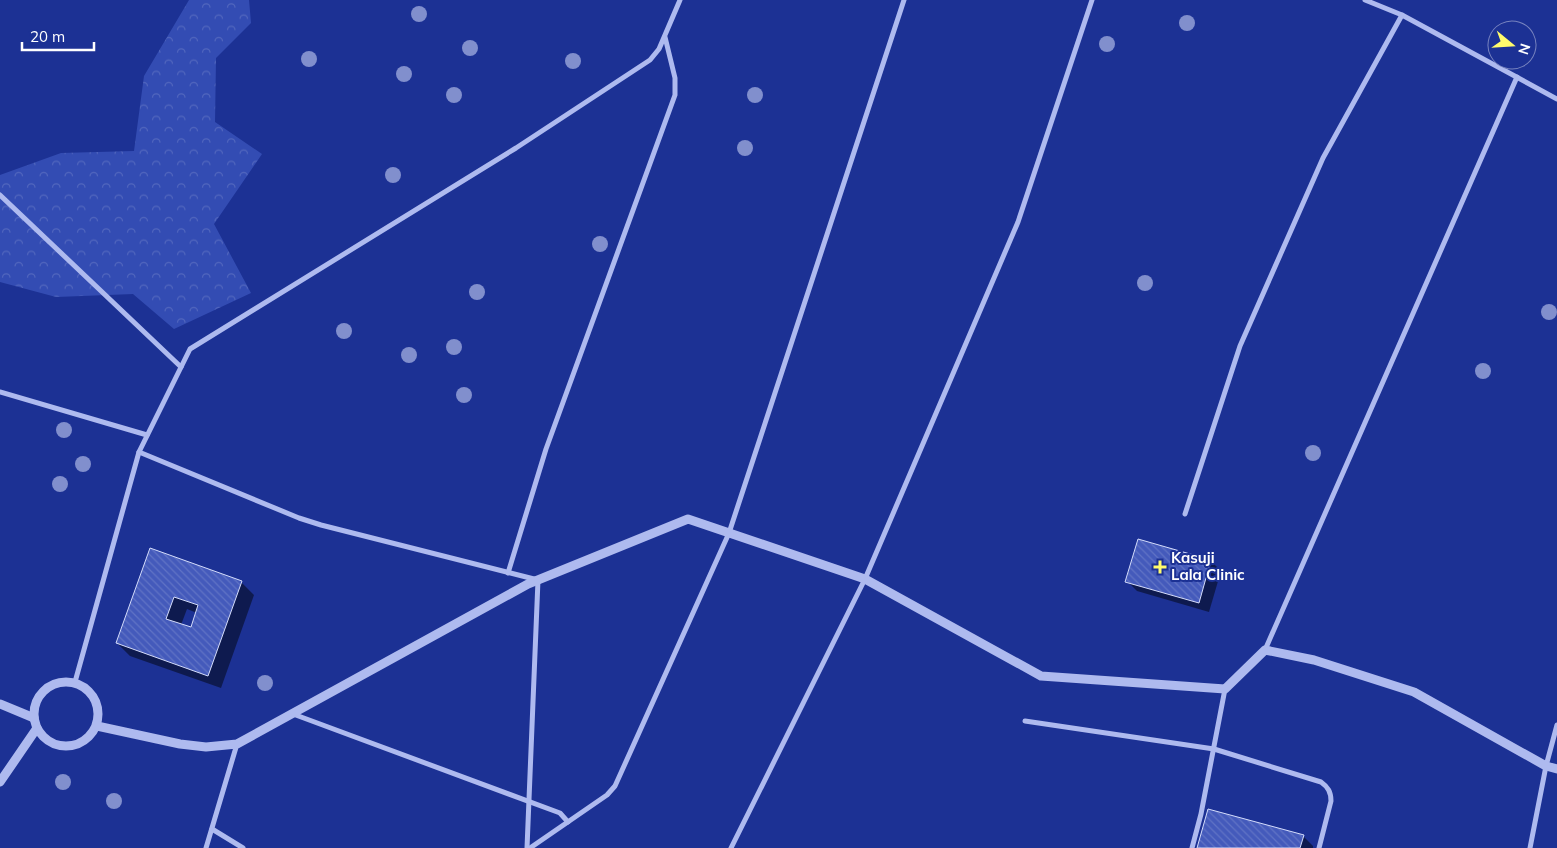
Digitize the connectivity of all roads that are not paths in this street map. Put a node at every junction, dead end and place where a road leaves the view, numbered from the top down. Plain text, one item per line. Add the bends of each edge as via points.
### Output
1 (680, 0) edge
2 (904, 0) edge
3 (1092, 0) edge
4 (1365, 0) edge
5 (1402, 15) junction
6 (665, 37) junction
7 (1517, 77) junction
8 (1557, 99) edge
9 (0, 195) edge
10 (182, 366) junction
11 (0, 392) edge
12 (148, 435) junction
13 (139, 452) junction
14 (1185, 514) dead end
15 (729, 533) junction
16 (508, 572) junction
17 (865, 579) junction
18 (538, 580) junction
19 (1265, 650) junction
20 (75, 682) junction
21 (1226, 689) junction
22 (0, 704) edge
23 (293, 714) junction
24 (34, 718) junction
25 (1025, 721) dead end
26 (1557, 725) edge
27 (97, 726) junction
28 (37, 728) junction
29 (237, 744) junction
30 (1214, 748) junction
31 (1546, 766) junction
32 (1557, 770) edge
33 (0, 782) edge
34 (528, 801) junction
35 (568, 822) junction
36 (212, 829) junction
37 (206, 848) edge
38 (243, 848) edge
39 (528, 848) edge
40 (731, 848) edge
41 (1192, 848) edge
42 (1319, 848) edge
43 (1530, 848) edge

1 - 6 street
2 - 15 street
3 - 17 street via 1018,222
4 - 5 street
5 - 7 street
5 - 14 street via 1323,158 1240,346
6 - 10 street via 650,60 516,148 190,349
6 - 16 street via 676,78 675,95 546,449
7 - 8 street
7 - 19 street
9 - 10 street
10 - 12 street
11 - 12 street
12 - 13 street
13 - 16 street via 314,522
13 - 20 street
15 - 17 street
15 - 18 street via 688,519
15 - 35 street via 616,786 607,796
16 - 18 street
17 - 21 street via 1041,676
17 - 40 street
18 - 23 street
18 - 34 street
19 - 21 street
19 - 31 street via 1314,660 1414,692
20 - 24 street via 54,683 45,689 34,708
20 - 27 street via 93,694 98,704
21 - 30 street
22 - 24 street
23 - 29 street
23 - 34 street
24 - 28 street
25 - 30 street
26 - 31 street
27 - 28 street via 83,742 73,746 52,744
27 - 29 street via 180,744 206,747
28 - 33 street
29 - 36 street
30 - 41 street
30 - 42 street via 1321,782 1327,787 1331,801
31 - 32 street
31 - 43 street
34 - 35 street via 560,813
34 - 39 street
35 - 39 street
36 - 37 street
36 - 38 street

